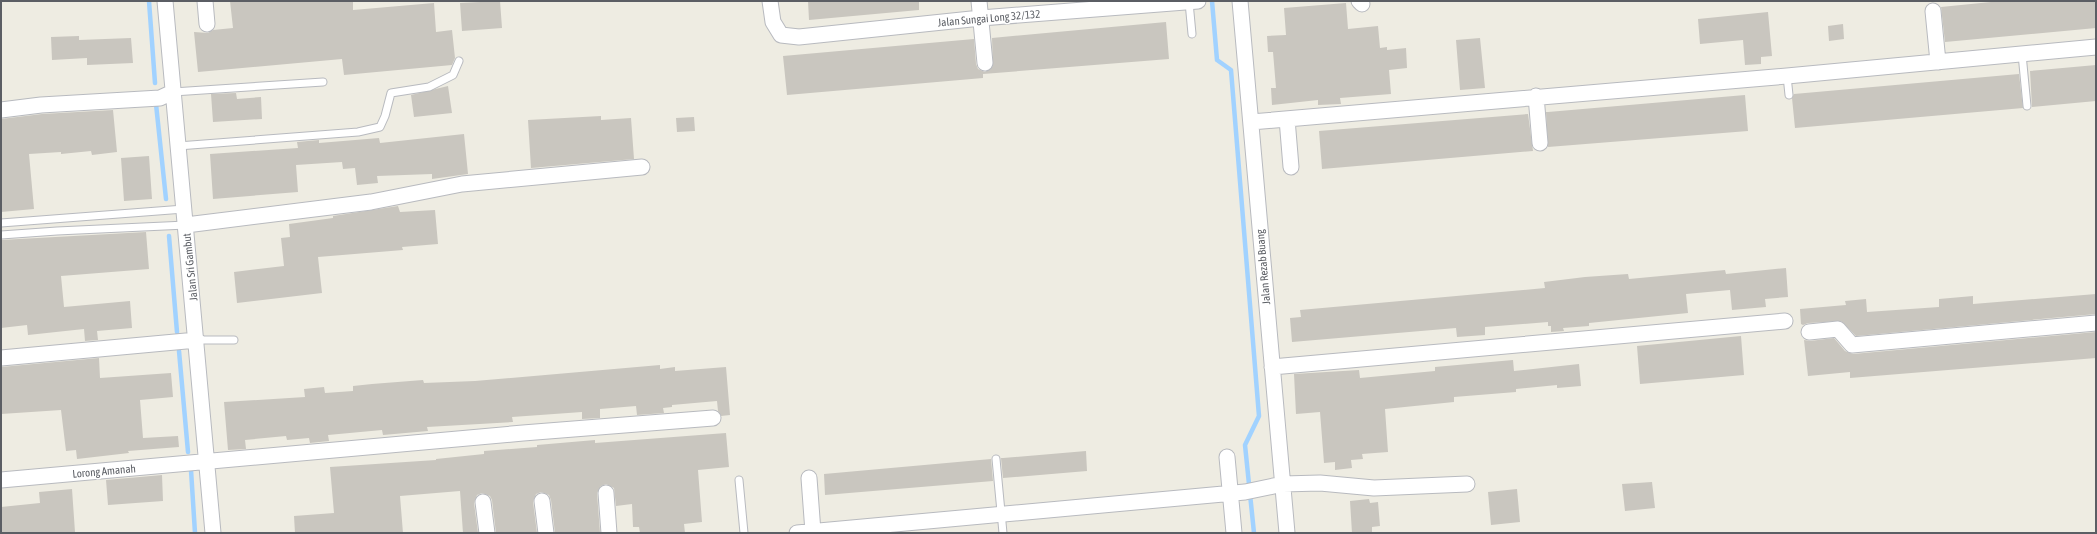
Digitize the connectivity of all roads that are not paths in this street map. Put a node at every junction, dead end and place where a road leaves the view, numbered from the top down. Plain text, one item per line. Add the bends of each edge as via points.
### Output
1 (165, 1) edge
2 (205, 1) edge
3 (770, 1) edge
4 (979, 1) edge
5 (1192, 1) edge
6 (1240, 1) edge
7 (1933, 11) dead end
8 (981, 18) junction
9 (207, 24) dead end
10 (1192, 34) dead end
11 (2096, 47) edge
12 (2022, 54) junction
13 (459, 61) dead end
14 (1938, 62) junction
15 (985, 63) dead end
16 (1787, 76) junction
17 (323, 82) dead end
18 (173, 92) junction
19 (1789, 95) dead end
20 (1536, 96) junction
21 (2027, 106) dead end
22 (1, 110) edge
23 (1287, 119) junction
24 (1251, 122) junction
25 (1540, 143) dead end
26 (178, 146) junction
27 (642, 167) dead end
28 (1291, 167) dead end
29 (184, 209) junction
30 (1, 223) edge
31 (186, 225) junction
32 (1, 235) edge
33 (1785, 321) dead end
34 (2096, 323) edge
35 (1809, 332) dead end
36 (197, 340) junction
37 (234, 340) dead end
38 (1, 358) edge
39 (1272, 366) junction
40 (713, 418) dead end
41 (1227, 457) dead end
42 (996, 459) dead end
43 (207, 462) junction
44 (809, 478) dead end
45 (1, 480) edge
46 (739, 480) dead end
47 (1283, 484) junction
48 (1467, 484) dead end
49 (606, 493) dead end
50 (1238, 493) junction
51 (542, 501) dead end
52 (483, 502) dead end
53 (1001, 514) junction
54 (813, 532) junction
55 (213, 533) edge
56 (487, 533) edge
57 (546, 533) edge
58 (609, 533) edge
59 (744, 533) edge
60 (797, 533) edge
61 (1003, 533) edge
62 (1234, 533) edge
63 (1287, 533) edge

1 - 18 street, Jalan Sri Gambut
2 - 9 street
3 - 8 street, Jalan Sungai Long 32/132 via 773,22 781,35 799,37
4 - 8 street
5 - 8 street, Jalan Sungai Long 32/132
5 - 10 lane
6 - 24 street, Jalan Rezab Buang
7 - 14 street
8 - 15 street
11 - 12 street
12 - 14 street
12 - 21 lane
13 - 26 lane via 453,75 429,87 391,93 380,126 358,132
14 - 16 street
16 - 19 lane
16 - 20 street
17 - 18 lane
18 - 22 street via 160,98
18 - 26 street, Jalan Sri Gambut
20 - 23 street
20 - 25 street
23 - 24 street
23 - 28 street
24 - 39 street, Jalan Rezab Buang
26 - 29 street, Jalan Sri Gambut
27 - 31 street via 462,184 371,202
29 - 30 lane
29 - 31 street, Jalan Sri Gambut
31 - 32 lane
31 - 36 street, Jalan Sri Gambut
33 - 39 street
34 - 35 street via 1852,345 1838,329
36 - 37 lane
36 - 38 street
36 - 43 street, Jalan Sri Gambut
39 - 47 street, Jalan Rezab Buang
40 - 43 street, Lorong Amanah via 523,432
41 - 50 street
42 - 53 lane
43 - 45 street, Lorong Amanah
43 - 55 street, Jalan Sri Gambut
44 - 54 street
46 - 59 lane
47 - 48 street via 1320,483 1374,488
47 - 50 street
47 - 63 street, Jalan Rezab Buang
49 - 58 street
50 - 53 street
50 - 62 street
51 - 57 street
52 - 56 street
53 - 54 street
53 - 61 lane
54 - 60 street

